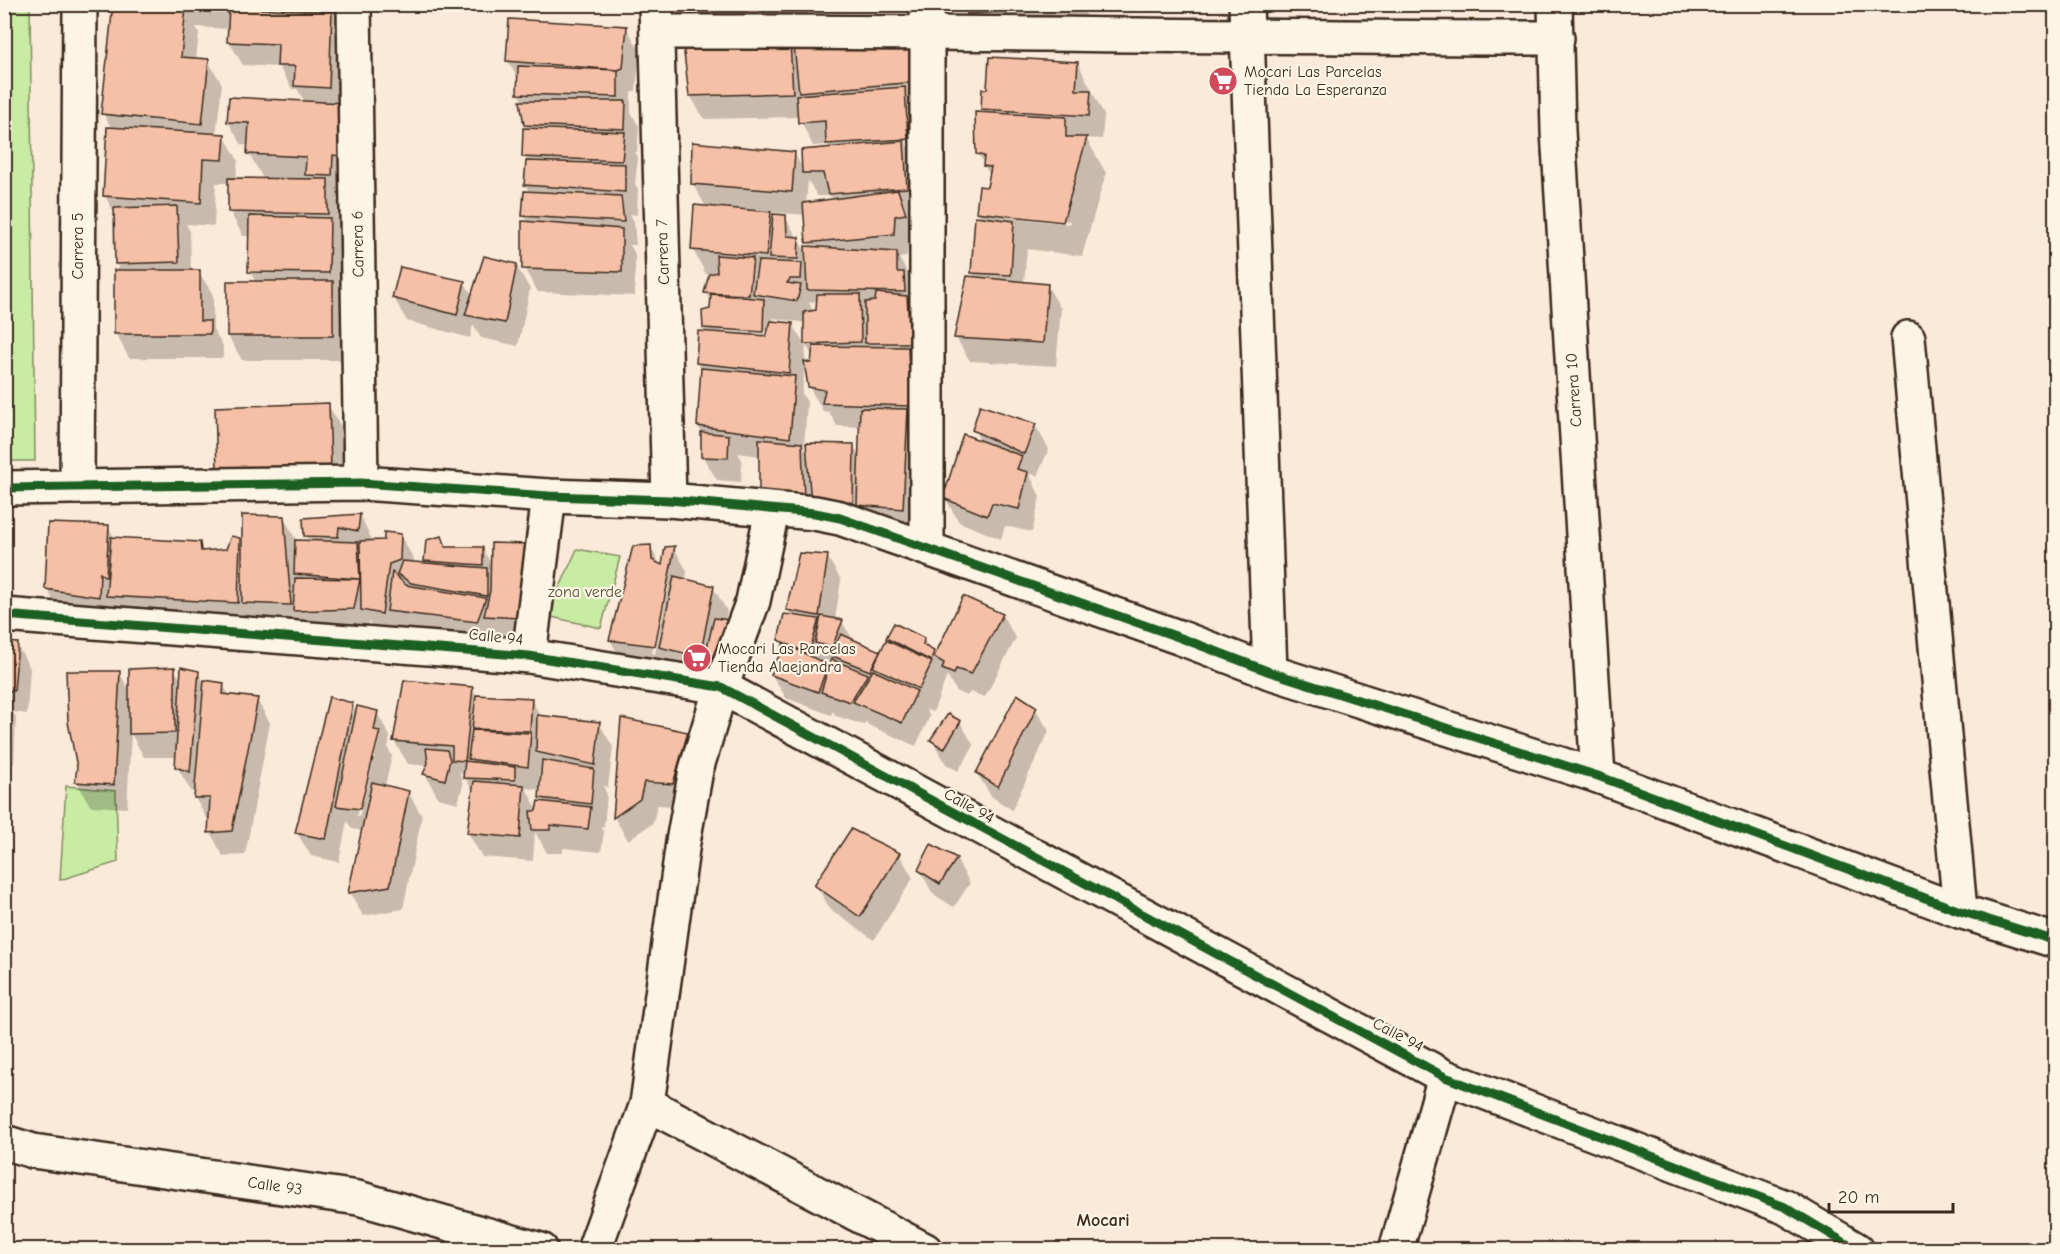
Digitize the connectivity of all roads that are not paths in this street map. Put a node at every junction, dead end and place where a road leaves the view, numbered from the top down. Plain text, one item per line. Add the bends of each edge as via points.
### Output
1 (80, 4) edge
2 (354, 4) edge
3 (1246, 4) edge
4 (1555, 4) edge
5 (656, 18) edge
6 (927, 18) edge
7 (1246, 38) junction
8 (1557, 38) junction
9 (1908, 339) dead end
10 (361, 483) junction
11 (77, 487) junction
12 (4, 488) edge
13 (549, 496) junction
14 (669, 501) junction
15 (772, 511) junction
16 (927, 547) junction
17 (4, 615) edge
18 (529, 656) junction
19 (1270, 672) junction
20 (720, 687) junction
21 (1598, 776) junction
22 (1960, 911) junction
23 (2055, 941) edge
24 (1445, 1077) junction
25 (647, 1104) junction
26 (4, 1142) edge
27 (541, 1250) edge
28 (594, 1250) edge
29 (925, 1250) edge
30 (1396, 1250) edge
31 (1857, 1250) edge

1 - 11 street, Carrera 5
2 - 10 street, Carrera 6
3 - 7 street
4 - 8 street, Carrera 10
5 - 6 street
5 - 14 street, Carrera 7
6 - 7 street
6 - 16 street
7 - 8 street
7 - 19 street
8 - 21 street, Carrera 10 via 1558,131
9 - 22 street
10 - 11 street
10 - 13 street
11 - 12 street
13 - 14 street
13 - 18 street
14 - 15 street
15 - 16 street via 840,518
15 - 20 street via 753,601
16 - 19 street
17 - 18 street, Calle 94
18 - 20 street, Calle 94
19 - 21 street
20 - 24 street, Calle 94
20 - 25 street via 696,770 685,832
21 - 22 street
22 - 23 street
24 - 30 street
24 - 31 street, Calle 94 via 1785,1207
25 - 28 street
25 - 29 street
26 - 27 street, Calle 93 via 33,1150 358,1198

